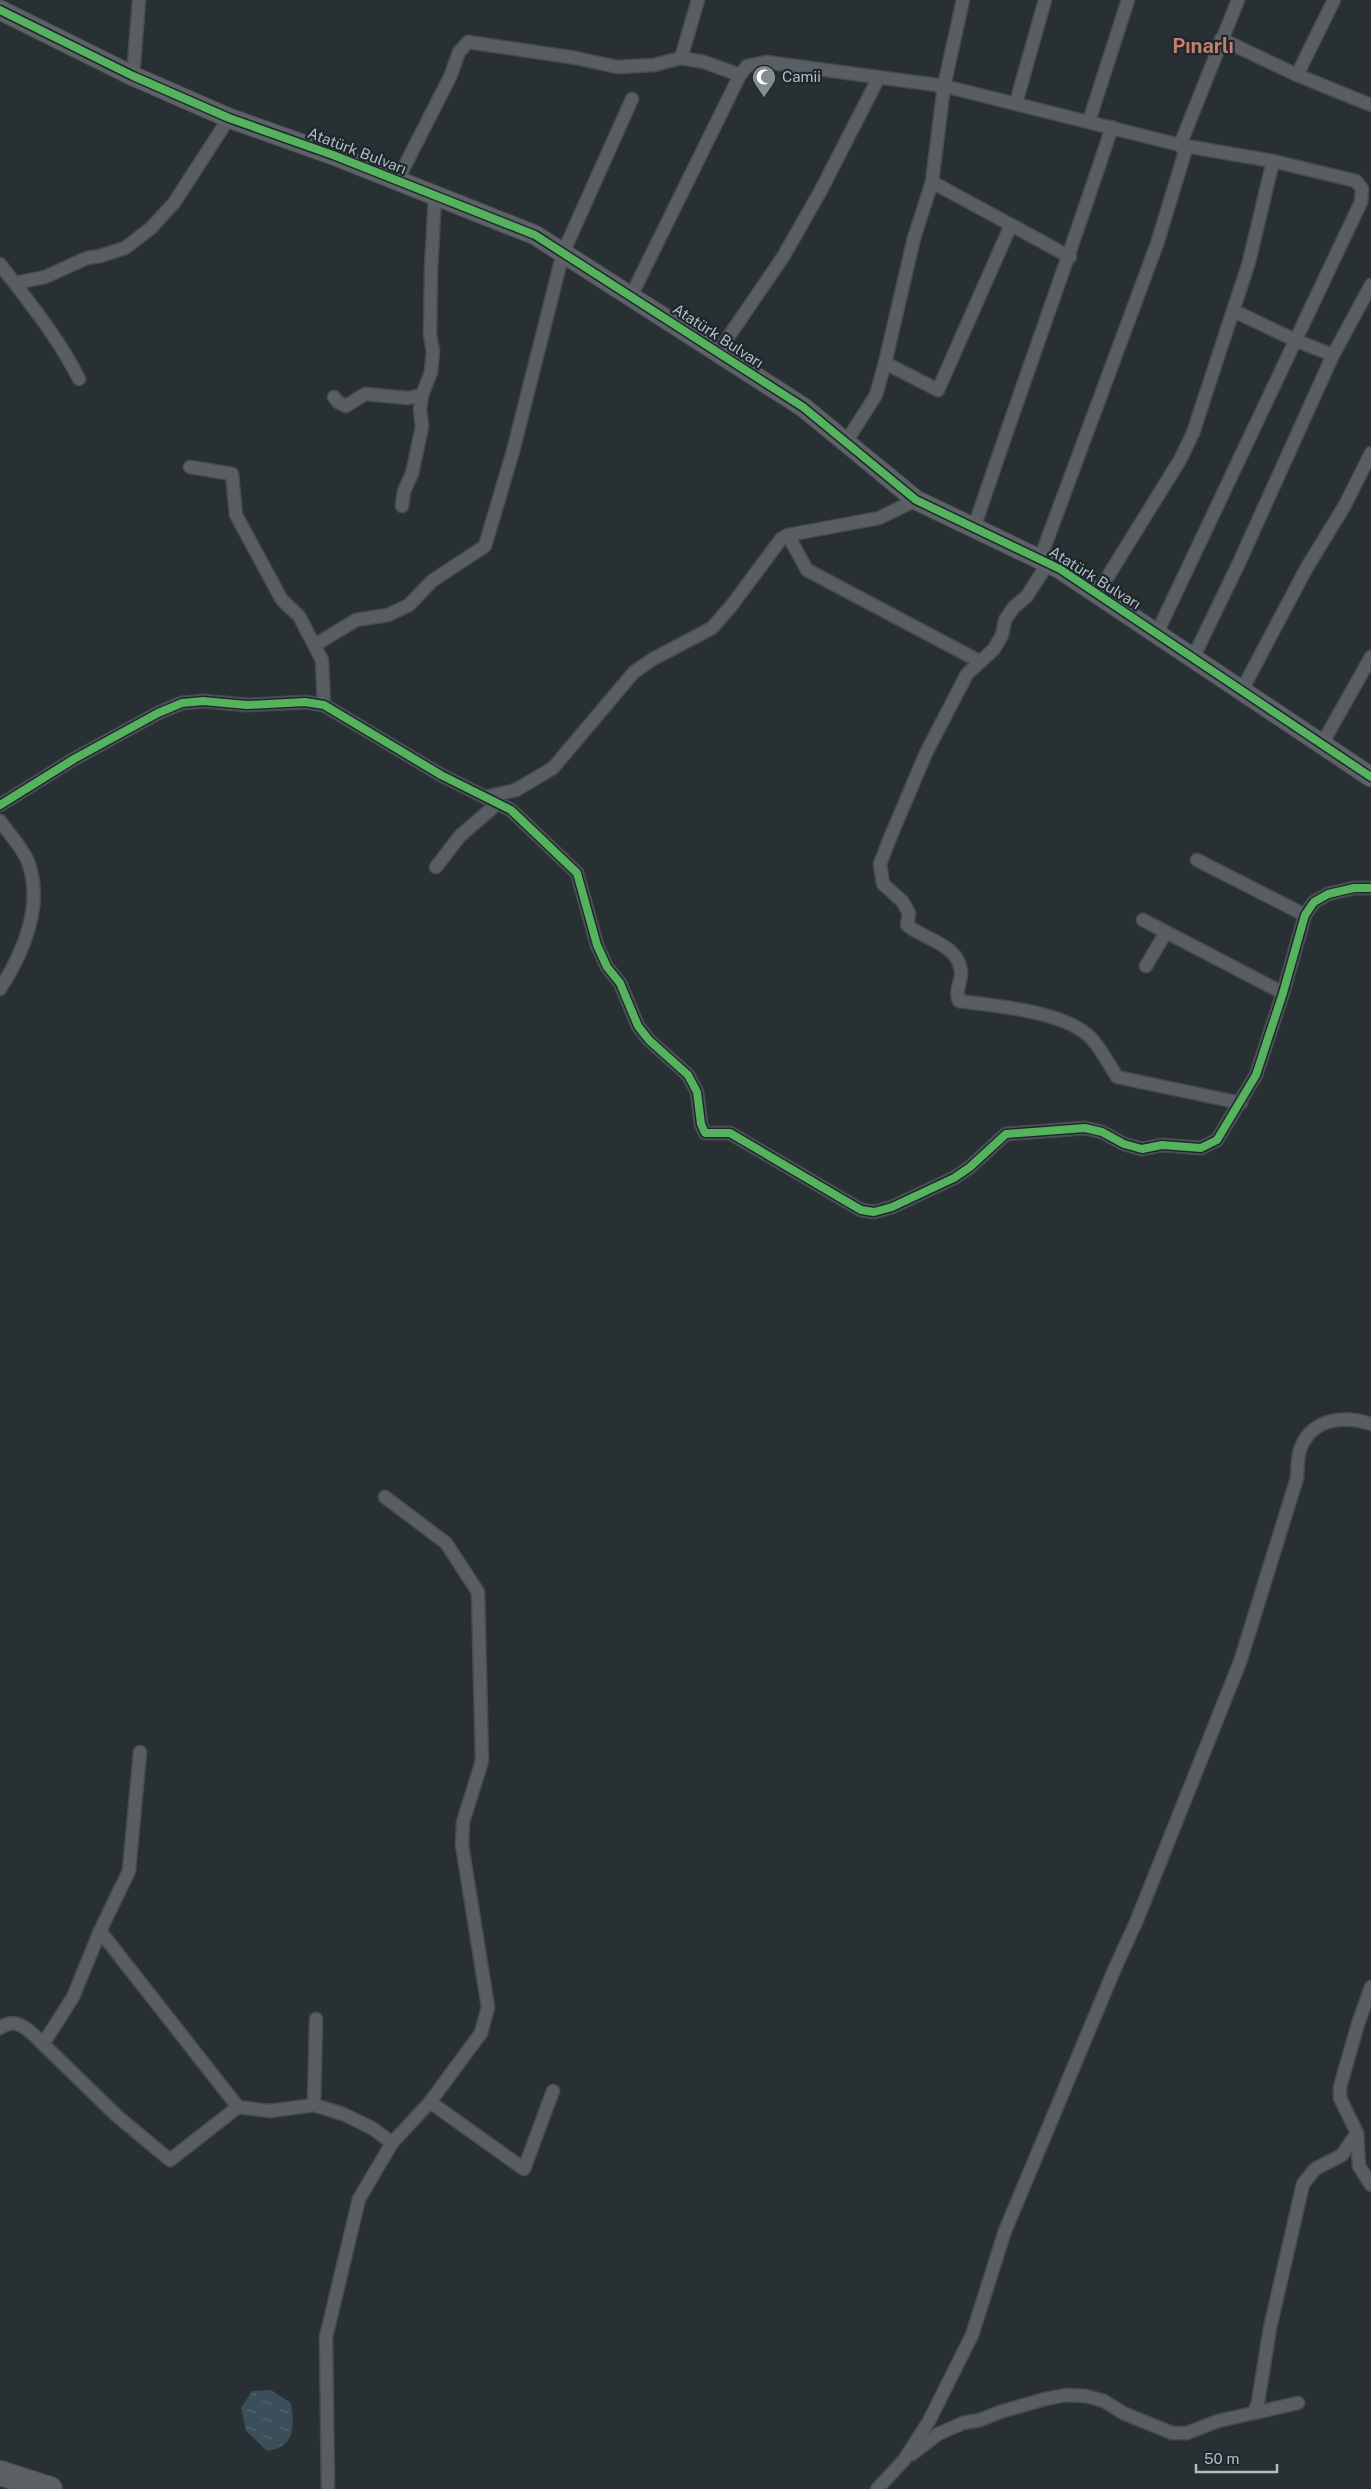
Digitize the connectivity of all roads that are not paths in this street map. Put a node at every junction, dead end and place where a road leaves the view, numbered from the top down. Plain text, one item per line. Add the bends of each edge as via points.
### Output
1 (139, 0) edge
2 (697, 0) edge
3 (963, 0) edge
4 (1044, 0) edge
5 (1128, 0) edge
6 (1238, 0) edge
7 (1334, 0) edge
8 (0, 10) edge
9 (1221, 39) junction
10 (681, 58) junction
11 (740, 75) junction
12 (1297, 75) junction
13 (133, 76) junction
14 (878, 79) junction
15 (944, 86) junction
16 (632, 99) dead end
17 (1016, 103) junction
18 (1371, 105) edge
19 (229, 118) junction
20 (1089, 121) junction
21 (1112, 127) junction
22 (1180, 145) junction
23 (1273, 161) junction
24 (397, 181) junction
25 (932, 182) junction
26 (435, 196) junction
27 (1011, 225) junction
28 (563, 253) junction
29 (1070, 257) junction
30 (0, 264) edge
31 (15, 283) junction
32 (1371, 285) edge
33 (631, 296) junction
34 (1234, 311) junction
35 (1296, 341) junction
36 (718, 352) junction
37 (1333, 355) junction
38 (885, 364) junction
39 (79, 379) dead end
40 (422, 395) junction
41 (334, 397) dead end
42 (846, 442) junction
43 (1371, 453) edge
44 (190, 467) dead end
45 (916, 500) junction
46 (402, 506) dead end
47 (974, 528) junction
48 (788, 535) junction
49 (1044, 561) junction
50 (1097, 594) junction
51 (1157, 634) junction
52 (315, 645) junction
53 (1371, 657) edge
54 (1193, 658) junction
55 (979, 661) junction
56 (1242, 690) junction
57 (324, 705) junction
58 (1322, 744) junction
59 (1371, 777) edge
60 (485, 797) junction
61 (498, 803) junction
62 (0, 805) edge
63 (0, 821) edge
64 (1197, 860) dead end
65 (436, 868) dead end
66 (1371, 888) edge
67 (1305, 915) junction
68 (1143, 920) dead end
69 (1166, 932) junction
70 (1146, 966) dead end
71 (0, 989) edge
72 (1283, 993) junction
73 (1241, 1103) junction
74 (1371, 1424) edge
75 (385, 1497) dead end
76 (140, 1752) dead end
77 (100, 1931) junction
78 (1371, 1987) edge
79 (316, 2019) dead end
80 (0, 2028) edge
81 (42, 2044) junction
82 (553, 2091) dead end
83 (430, 2102) junction
84 (314, 2105) junction
85 (238, 2107) junction
86 (1357, 2133) junction
87 (392, 2143) junction
88 (1371, 2185) edge
89 (1298, 2403) dead end
90 (1254, 2413) junction
91 (904, 2460) junction
92 (0, 2473) edge
93 (50, 2489) edge
94 (328, 2489) edge
95 (877, 2489) edge

1 - 13 street
2 - 10 street
3 - 15 street
4 - 17 street
5 - 20 street
6 - 9 street
7 - 12 street
8 - 13 street, Atatürk Bulvarı
9 - 12 street
9 - 22 street
10 - 11 street via 704,62
10 - 24 street via 654,65 617,67 477,42 464,44
11 - 14 street via 747,66 766,62
11 - 33 street
12 - 18 street
13 - 19 street, Atatürk Bulvarı
14 - 15 street
14 - 36 street via 783,257
15 - 17 street
15 - 25 street
16 - 28 street
17 - 20 street
19 - 24 street, Atatürk Bulvarı
19 - 31 street via 174,203 151,228 125,248 87,258 45,277
20 - 21 street
21 - 22 street
21 - 29 street
22 - 23 street
22 - 49 street via 1185,152 1157,244
23 - 34 street
23 - 35 street via 1344,177 1356,181 1362,189 1361,202
24 - 26 street, Atatürk Bulvarı
25 - 27 street
25 - 38 street via 914,238
26 - 28 street, Atatürk Bulvarı via 535,235
26 - 40 street via 430,335 433,351 431,372
27 - 29 street
27 - 38 street via 938,390
28 - 33 street, Atatürk Bulvarı
28 - 52 street via 513,451 485,546 432,581 409,605 388,616 356,620
29 - 47 street via 1025,375
30 - 31 street
31 - 39 street via 66,354
32 - 37 street
33 - 36 street, Atatürk Bulvarı
34 - 35 street
34 - 50 street via 1185,451
35 - 37 street
35 - 51 street
36 - 42 street, Atatürk Bulvarı via 804,407
37 - 54 street
38 - 42 street via 876,395
40 - 41 street via 408,398 365,394 346,406
40 - 46 street via 422,427
42 - 45 street, Atatürk Bulvarı
43 - 56 street via 1345,506 1306,568
44 - 52 street via 232,474 236,515 282,600 299,616
45 - 47 street, Atatürk Bulvarı
45 - 48 street via 879,518
47 - 49 street, Atatürk Bulvarı
48 - 55 street via 807,570
48 - 60 street via 781,539 712,628 634,672 552,768 516,790
49 - 50 street, Atatürk Bulvarı
49 - 55 street via 1027,596 1009,614 994,648
50 - 51 street, Atatürk Bulvarı
51 - 54 street, Atatürk Bulvarı
52 - 57 street via 322,660
53 - 58 street
54 - 56 street, Atatürk Bulvarı
55 - 73 street via 968,674 926,753 880,864 884,884 909,912 907,925 950,950 959,959 961,974 956,994 959,1001 1046,1014 1091,1037 1117,1076
56 - 58 street, Atatürk Bulvarı
57 - 60 street
57 - 62 street via 305,702 247,705 203,701 182,703 82,755
58 - 59 street, Atatürk Bulvarı
60 - 61 street
61 - 65 street via 460,836
61 - 73 street via 511,810 577,873 597,945 620,983 638,1026 688,1074 697,1092 705,1133 730,1133 861,1210 874,1212 892,1207 954,1178 1006,1134 1085,1128 1142,1149 1162,1145 1201,1148 1217,1140
63 - 71 street via 27,860 35,890 28,930
64 - 67 street
66 - 67 street via 1328,894 1314,902
67 - 72 street
68 - 69 street
69 - 70 street
69 - 72 street
72 - 73 street via 1256,1075
74 - 91 street via 1342,1418 1325,1423 1314,1428 1300,1448 1297,1478 1240,1662 1138,1920 1005,2230 972,2335 929,2421
75 - 83 street via 446,1544 478,1592 482,1760 462,1822 462,1845 488,2007 481,2033
76 - 77 street via 130,1871
77 - 81 street via 73,1997
77 - 85 street
78 - 86 street via 1354,2033 1340,2087 1340,2098
79 - 84 street
80 - 81 street via 9,2023 20,2024
81 - 85 street via 117,2116 170,2160
82 - 83 street via 524,2169
83 - 87 street
84 - 85 street via 270,2111
84 - 87 street via 372,2128
86 - 88 street via 1359,2166
86 - 90 street via 1342,2155 1315,2170 1303,2184 1292,2223
87 - 94 street via 359,2199 326,2337
89 - 90 street
90 - 91 street via 1218,2421 1187,2433 1172,2433 1123,2413 1104,2401 1066,2395 963,2423 938,2434
91 - 95 street
92 - 93 highway

